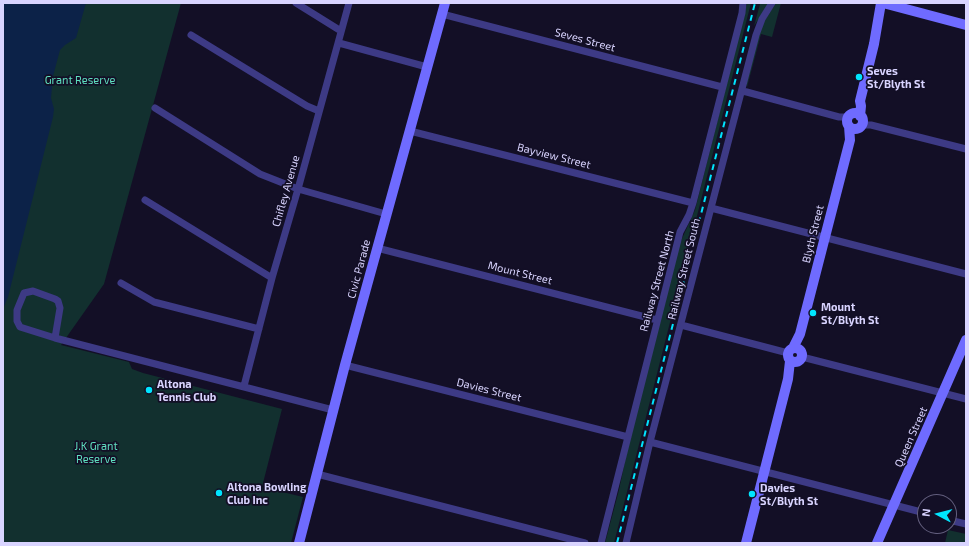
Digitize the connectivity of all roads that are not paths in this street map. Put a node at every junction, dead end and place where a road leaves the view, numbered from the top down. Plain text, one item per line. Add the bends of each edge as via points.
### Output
1 (296, 3) edge
2 (349, 3) edge
3 (445, 3) edge
4 (743, 3) edge
5 (772, 3) edge
6 (884, 4) edge
7 (905, 6) edge
8 (442, 14) junction
9 (966, 25) edge
10 (341, 31) junction
11 (192, 35) dead end
12 (339, 43) junction
13 (427, 67) junction
14 (722, 87) junction
15 (742, 91) junction
16 (155, 108) dead end
17 (319, 111) junction
18 (855, 121) junction
19 (410, 131) junction
20 (966, 149) edge
21 (298, 189) junction
22 (145, 200) dead end
23 (693, 203) junction
24 (711, 208) junction
25 (386, 214) junction
26 (825, 238) junction
27 (377, 248) junction
28 (966, 274) edge
29 (272, 278) junction
30 (121, 282) dead end
31 (657, 320) junction
32 (681, 325) junction
33 (259, 329) junction
34 (55, 338) junction
35 (966, 340) edge
36 (795, 355) junction
37 (345, 364) junction
38 (244, 386) junction
39 (944, 393) junction
40 (966, 399) edge
41 (333, 410) junction
42 (628, 437) junction
43 (650, 442) junction
44 (764, 472) junction
45 (317, 474) junction
46 (893, 505) junction
47 (917, 512) edge
48 (299, 543) edge
49 (585, 543) edge
50 (602, 543) edge
51 (626, 543) edge
52 (746, 543) edge
53 (877, 543) edge

1 - 10 street
2 - 10 street, Chifley Avenue
3 - 8 street, Civic Parade
4 - 14 street, Railway Street North
5 - 15 street, Railway Street South via 760,24
6 - 7 street
6 - 18 street
7 - 9 street
8 - 13 street, Civic Parade
8 - 14 street, Seves Street
10 - 12 street, Chifley Avenue
11 - 17 street
12 - 13 street
12 - 17 street, Chifley Avenue
13 - 19 street, Civic Parade
14 - 23 street, Railway Street North
15 - 18 street
15 - 24 street, Railway Street South
16 - 21 street via 260,174
17 - 21 street, Chifley Avenue
18 - 20 street
18 - 26 street, Blyth Street
19 - 23 street, Bayview Street
19 - 25 street, Civic Parade
21 - 25 street
21 - 29 street, Chifley Avenue
22 - 29 street
23 - 31 street, Railway Street North via 680,232
24 - 26 street
24 - 32 street, Railway Street South
25 - 27 street, Civic Parade
26 - 28 street
26 - 36 street, Blyth Street
27 - 31 street, Mount Street
27 - 37 street, Civic Parade
29 - 33 street, Chifley Avenue
30 - 33 street via 154,302
31 - 42 street, Railway Street North
32 - 36 street
32 - 43 street, Railway Street South
33 - 38 street, Chifley Avenue
34 - 34 street via 20,327 17,310 24,293 33,291 58,301 60,308
34 - 38 street
35 - 39 street, Queen Street
36 - 39 street
36 - 44 street, Blyth Street
37 - 41 street, Civic Parade
37 - 42 street, Davies Street
38 - 41 street
39 - 40 street
39 - 46 street, Queen Street
41 - 45 street, Civic Parade
42 - 50 street, Railway Street North
43 - 44 street
43 - 51 street, Railway Street South
44 - 46 street
44 - 52 street, Blyth Street
45 - 48 street, Civic Parade
45 - 49 street
46 - 47 street
46 - 53 street, Queen Street

